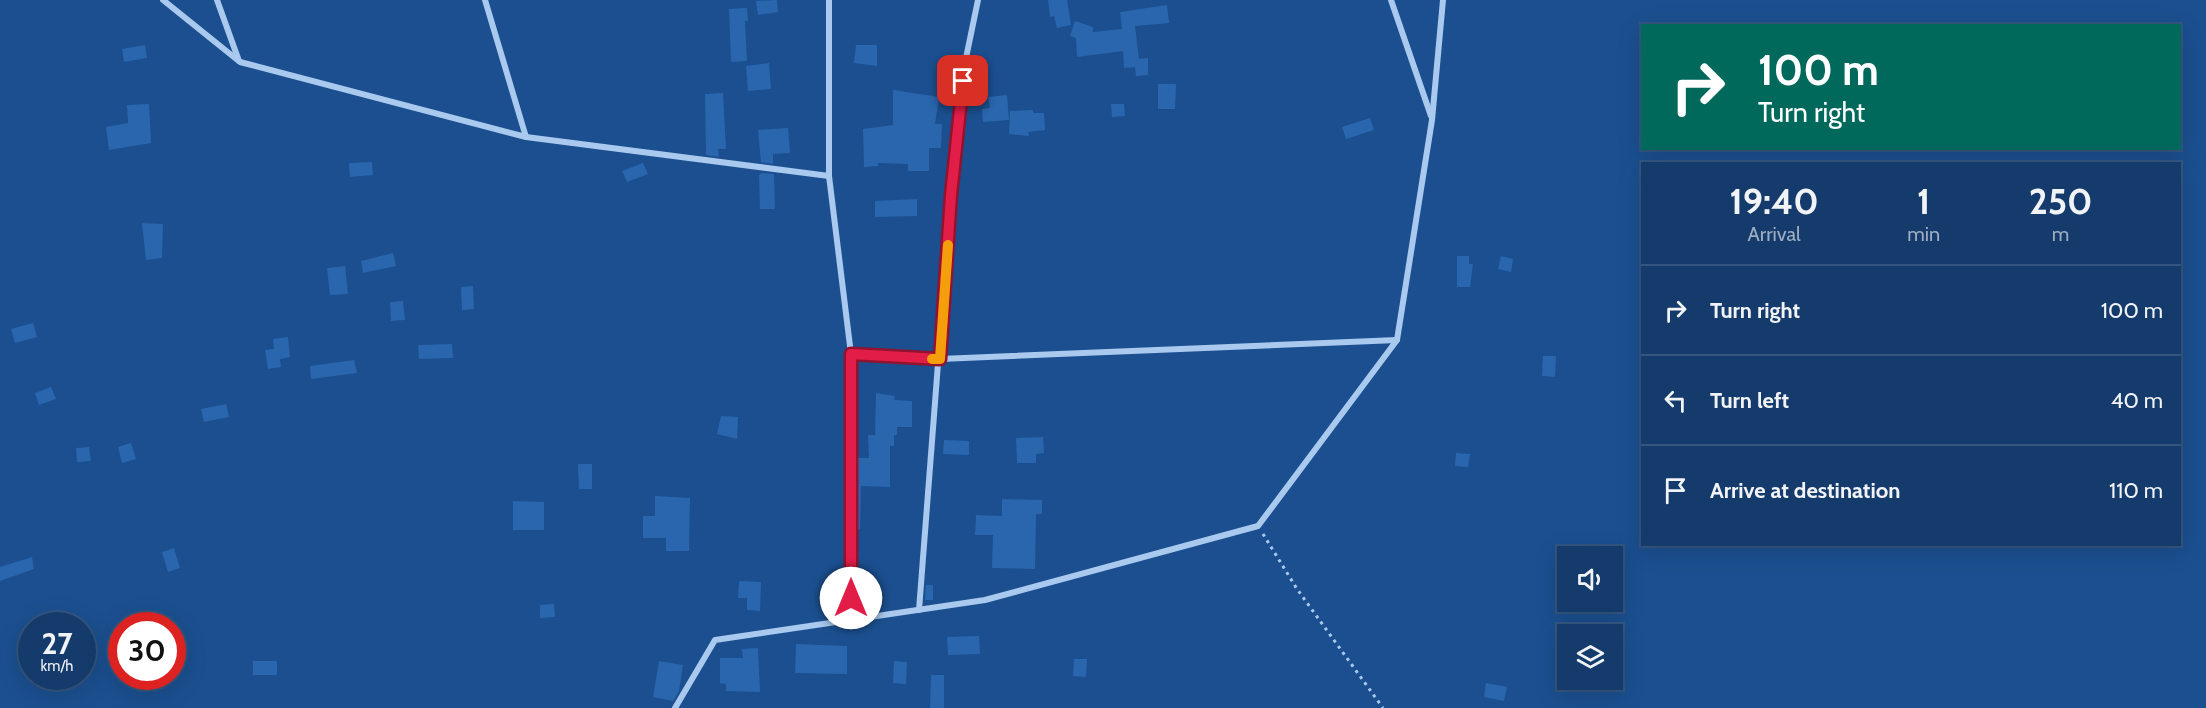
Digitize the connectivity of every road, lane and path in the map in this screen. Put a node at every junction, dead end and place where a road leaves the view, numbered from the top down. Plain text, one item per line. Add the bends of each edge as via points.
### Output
1 (163, 0) edge
2 (216, 0) edge
3 (485, 0) edge
4 (829, 0) edge
5 (978, 0) edge
6 (1391, 0) edge
7 (1443, 0) edge
8 (240, 62) junction
9 (1432, 120) junction
10 (526, 137) junction
11 (830, 176) junction
12 (1397, 340) junction
13 (851, 354) junction
14 (940, 359) junction
15 (1258, 526) junction
16 (919, 610) junction
17 (851, 620) junction
18 (675, 708) edge
19 (1383, 708) edge

1 - 8 street
2 - 8 street
3 - 10 street
4 - 11 street
5 - 14 street via 966,58 953,172
6 - 9 street
7 - 9 street
8 - 10 street
9 - 12 street
10 - 11 street
11 - 13 street
12 - 14 street
12 - 15 street
13 - 14 street
13 - 17 street
14 - 16 street
15 - 16 street via 985,600
15 - 19 path
16 - 17 street
17 - 18 street via 715,640

